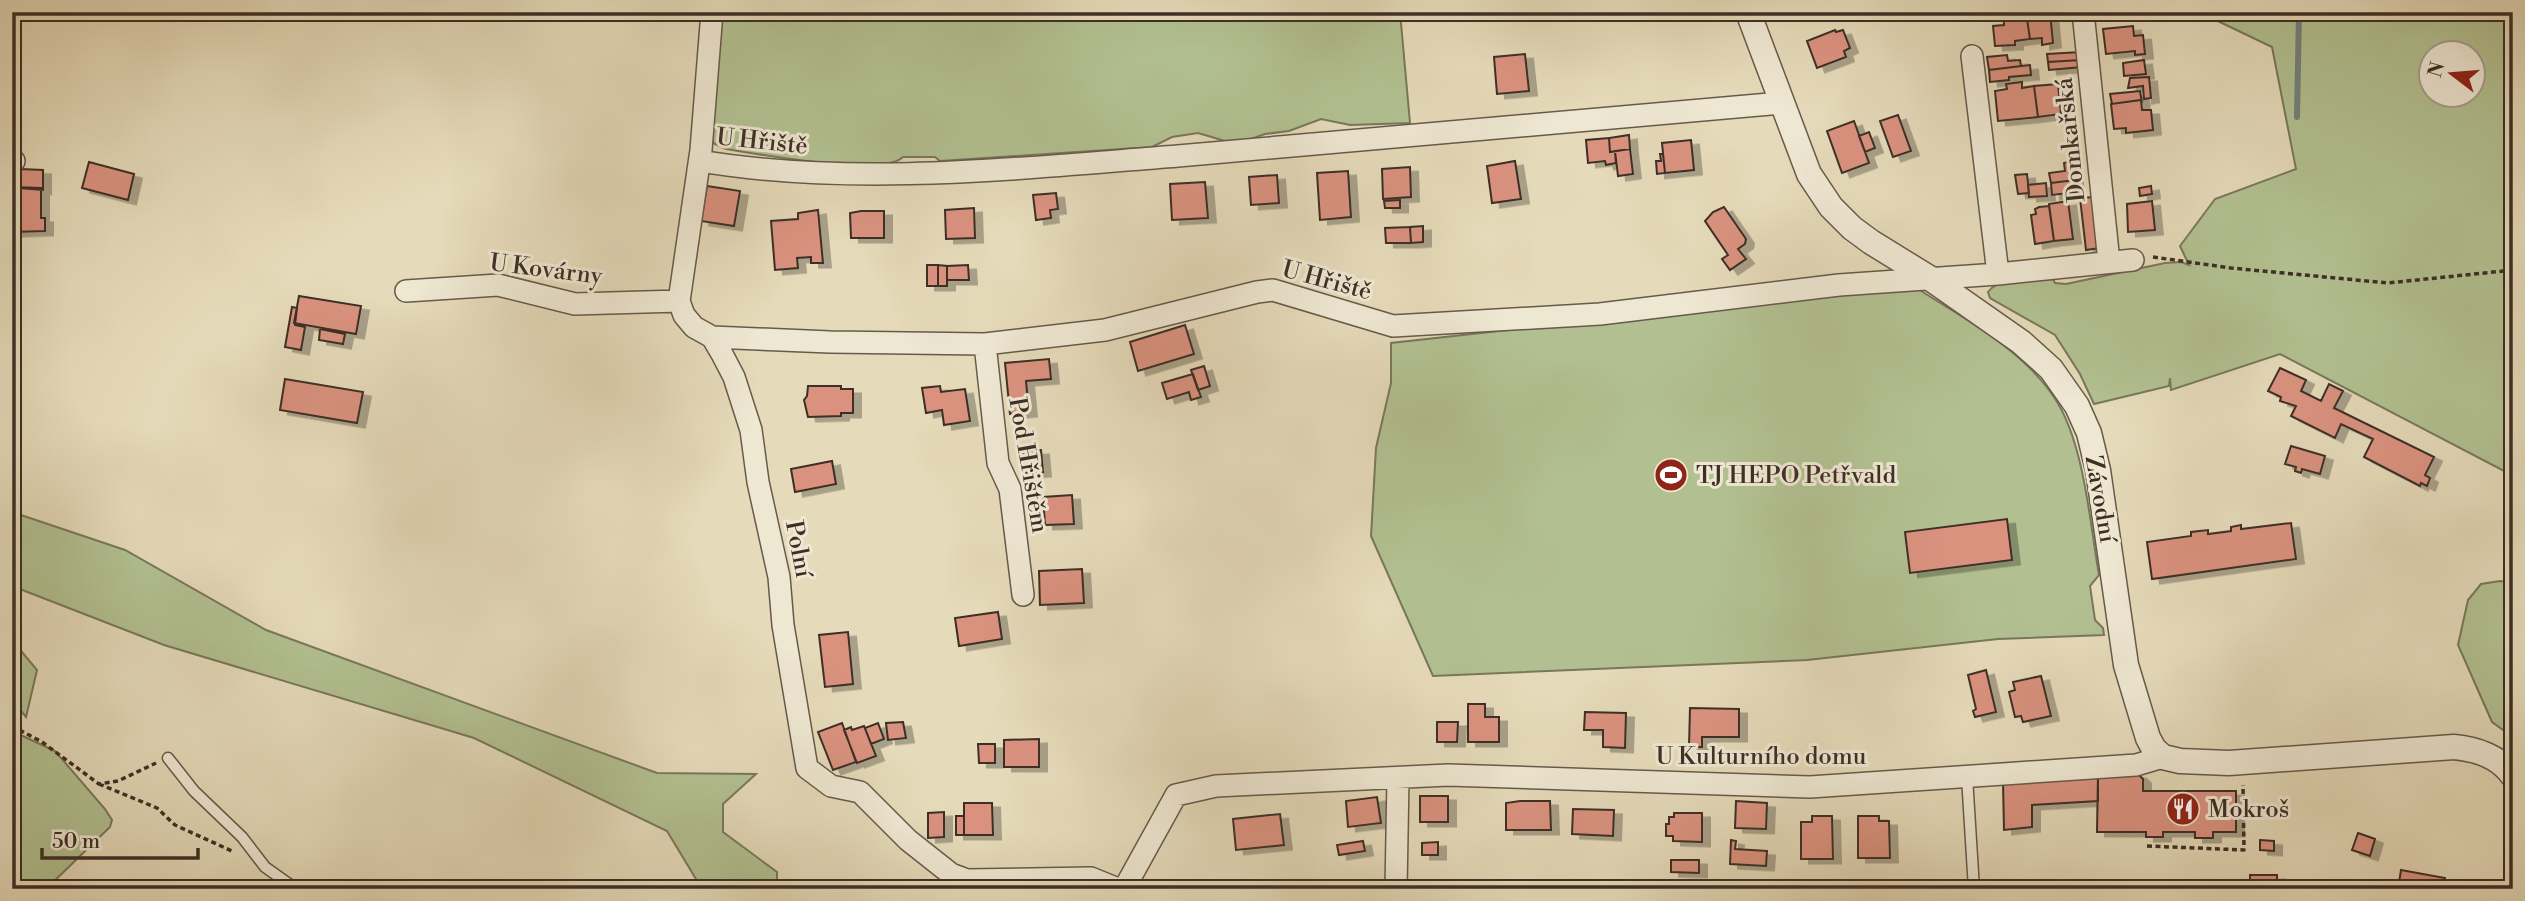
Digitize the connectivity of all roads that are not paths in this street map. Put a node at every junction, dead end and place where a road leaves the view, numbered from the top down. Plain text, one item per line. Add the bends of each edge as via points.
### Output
1 (712, 12) edge
2 (1748, 12) edge
3 (2084, 12) edge
4 (1972, 56) dead end
5 (1781, 103) junction
6 (700, 161) junction
7 (2133, 260) road end
8 (2109, 262) junction
9 (1998, 274) junction
10 (1931, 279) junction
11 (406, 291) dead end
12 (679, 301) junction
13 (712, 337) junction
14 (985, 344) junction
15 (1023, 595) dead end
16 (2163, 757) junction
17 (167, 758) road end
18 (2513, 776) edge
19 (1967, 777) junction
20 (1398, 779) junction
21 (296, 889) edge
22 (1118, 889) edge
23 (1124, 889) edge
24 (1396, 889) edge
25 (1974, 889) edge

1 - 6 street
2 - 5 street, Závodní
3 - 8 street, Domkařská
4 - 9 street
5 - 6 street, U Hřiště via 1013,169 823,174
5 - 10 street, Závodní via 1809,174 1831,207 1861,235
6 - 12 street
7 - 8 street, U Hřiště
8 - 9 street, U Hřiště
9 - 10 street, U Hřiště
10 - 14 street, U Hřiště via 1839,285 1600,314 1393,326 1273,290 1105,330
10 - 16 street, Závodní via 2039,356 2080,412 2098,470 2126,665 2148,738
11 - 12 street, U Kovárny via 498,285 575,304
12 - 13 street, Polní via 694,327
13 - 14 street, U Hřiště
13 - 22 street, Polní via 734,377 751,430 779,577 807,768 831,786 860,792 908,840 951,874 967,880 1091,877
14 - 15 street, Pod Hřištěm via 998,463 1010,489
16 - 18 street via 2192,763 2242,762 2455,747 2495,760
16 - 19 street, U Kulturního domu via 2136,765
17 - 21 lane via 265,867
19 - 20 street, U Kulturního domu via 1810,787 1448,775
19 - 25 lane
20 - 23 street, U Kulturního domu via 1216,786 1176,795
20 - 24 street

